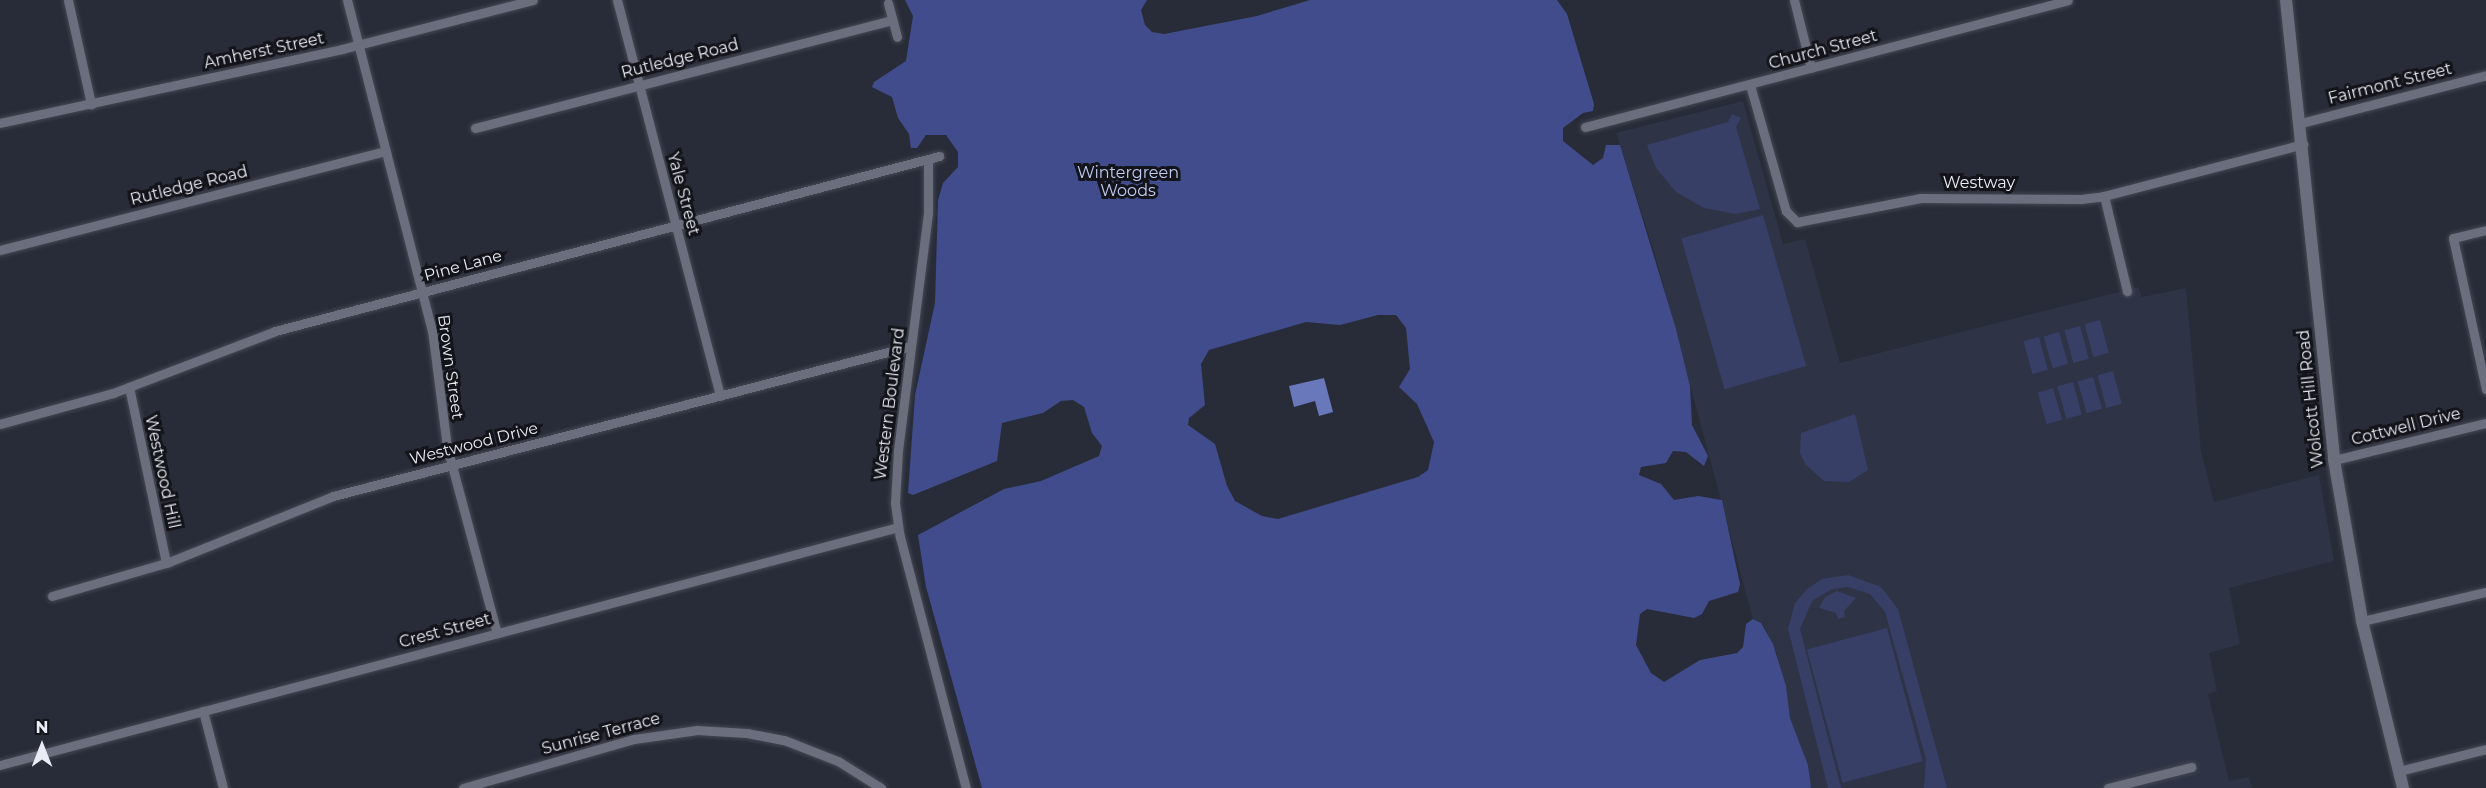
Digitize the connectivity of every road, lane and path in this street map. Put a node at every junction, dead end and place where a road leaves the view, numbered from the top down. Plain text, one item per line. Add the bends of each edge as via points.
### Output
1 (68, 0) edge
2 (347, 0) edge
3 (533, 0) edge
4 (618, 0) edge
5 (1794, 0) edge
6 (2068, 0) edge
7 (2286, 0) edge
8 (888, 3) dead end
9 (892, 20) junction
10 (897, 37) dead end
11 (358, 45) junction
12 (1811, 68) junction
13 (2486, 75) edge
14 (639, 85) junction
15 (1750, 85) junction
16 (91, 104) junction
17 (0, 123) edge
18 (2301, 123) junction
19 (475, 128) dead end
20 (1585, 128) dead end
21 (2303, 144) junction
22 (386, 151) junction
23 (939, 156) dead end
24 (928, 159) junction
25 (2104, 196) junction
26 (676, 225) junction
27 (2486, 230) edge
28 (0, 250) edge
29 (2127, 291) dead end
30 (422, 292) junction
31 (911, 346) junction
32 (129, 387) junction
33 (2486, 389) edge
34 (720, 396) junction
35 (2486, 423) edge
36 (0, 424) edge
37 (2334, 460) junction
38 (452, 465) junction
39 (898, 527) junction
40 (166, 563) junction
41 (2486, 592) edge
42 (52, 596) dead end
43 (2362, 621) junction
44 (497, 633) junction
45 (203, 711) junction
46 (2486, 749) edge
47 (0, 765) edge
48 (2191, 767) dead end
49 (2398, 771) junction
50 (223, 788) edge
51 (463, 788) edge
52 (881, 788) edge
53 (966, 788) edge
54 (2108, 788) edge
55 (2403, 788) edge

1 - 16 street
2 - 11 street, Brown Street
3 - 11 street, Amherst Street
4 - 14 street, Yale Street
5 - 12 street
6 - 12 street, Church Street
7 - 18 street, Wolcott Hill Road
8 - 9 street
9 - 10 street
9 - 14 street, Rutledge Road
11 - 16 street, Amherst Street
11 - 22 street, Brown Street
12 - 15 street, Church Street
13 - 18 street, Fairmont Street
14 - 19 street, Rutledge Road
14 - 26 street, Yale Street
15 - 20 street, Church Street
15 - 25 street, Westway via 1786,212 1797,222 1921,198
16 - 17 street, Amherst Street
18 - 21 street, Wolcott Hill Road
21 - 25 street, Westway
21 - 37 street, Wolcott Hill Road
22 - 28 street, Rutledge Road
22 - 30 street, Brown Street
23 - 24 street, Pine Lane
24 - 26 street, Pine Lane
24 - 31 street, Western Boulevard via 929,209
25 - 29 street
26 - 30 street, Pine Lane
26 - 34 street, Yale Street
27 - 33 street via 2453,238
30 - 32 street, Pine Lane via 267,334
30 - 38 street, Brown Street via 433,337 441,416
31 - 34 street, Westwood Drive
31 - 39 street, Western Boulevard via 896,471
32 - 36 street, Pine Lane
32 - 40 street, Westwood Hill
34 - 38 street, Westwood Drive
35 - 37 street, Cottwell Drive
37 - 43 street, Wolcott Hill Road
38 - 40 street, Westwood Drive via 310,503
38 - 44 street, Brown Street
39 - 44 street, Crest Street
39 - 53 street, Western Boulevard
40 - 42 street, Westwood Drive
41 - 43 street
43 - 49 street, Wolcott Hill Road
44 - 45 street, Crest Street
45 - 47 street, Crest Street
45 - 50 street
46 - 49 street
48 - 54 street
49 - 55 street, Wolcott Hill Road
51 - 52 street, Sunrise Terrace via 644,736 707,730 791,742 838,761

